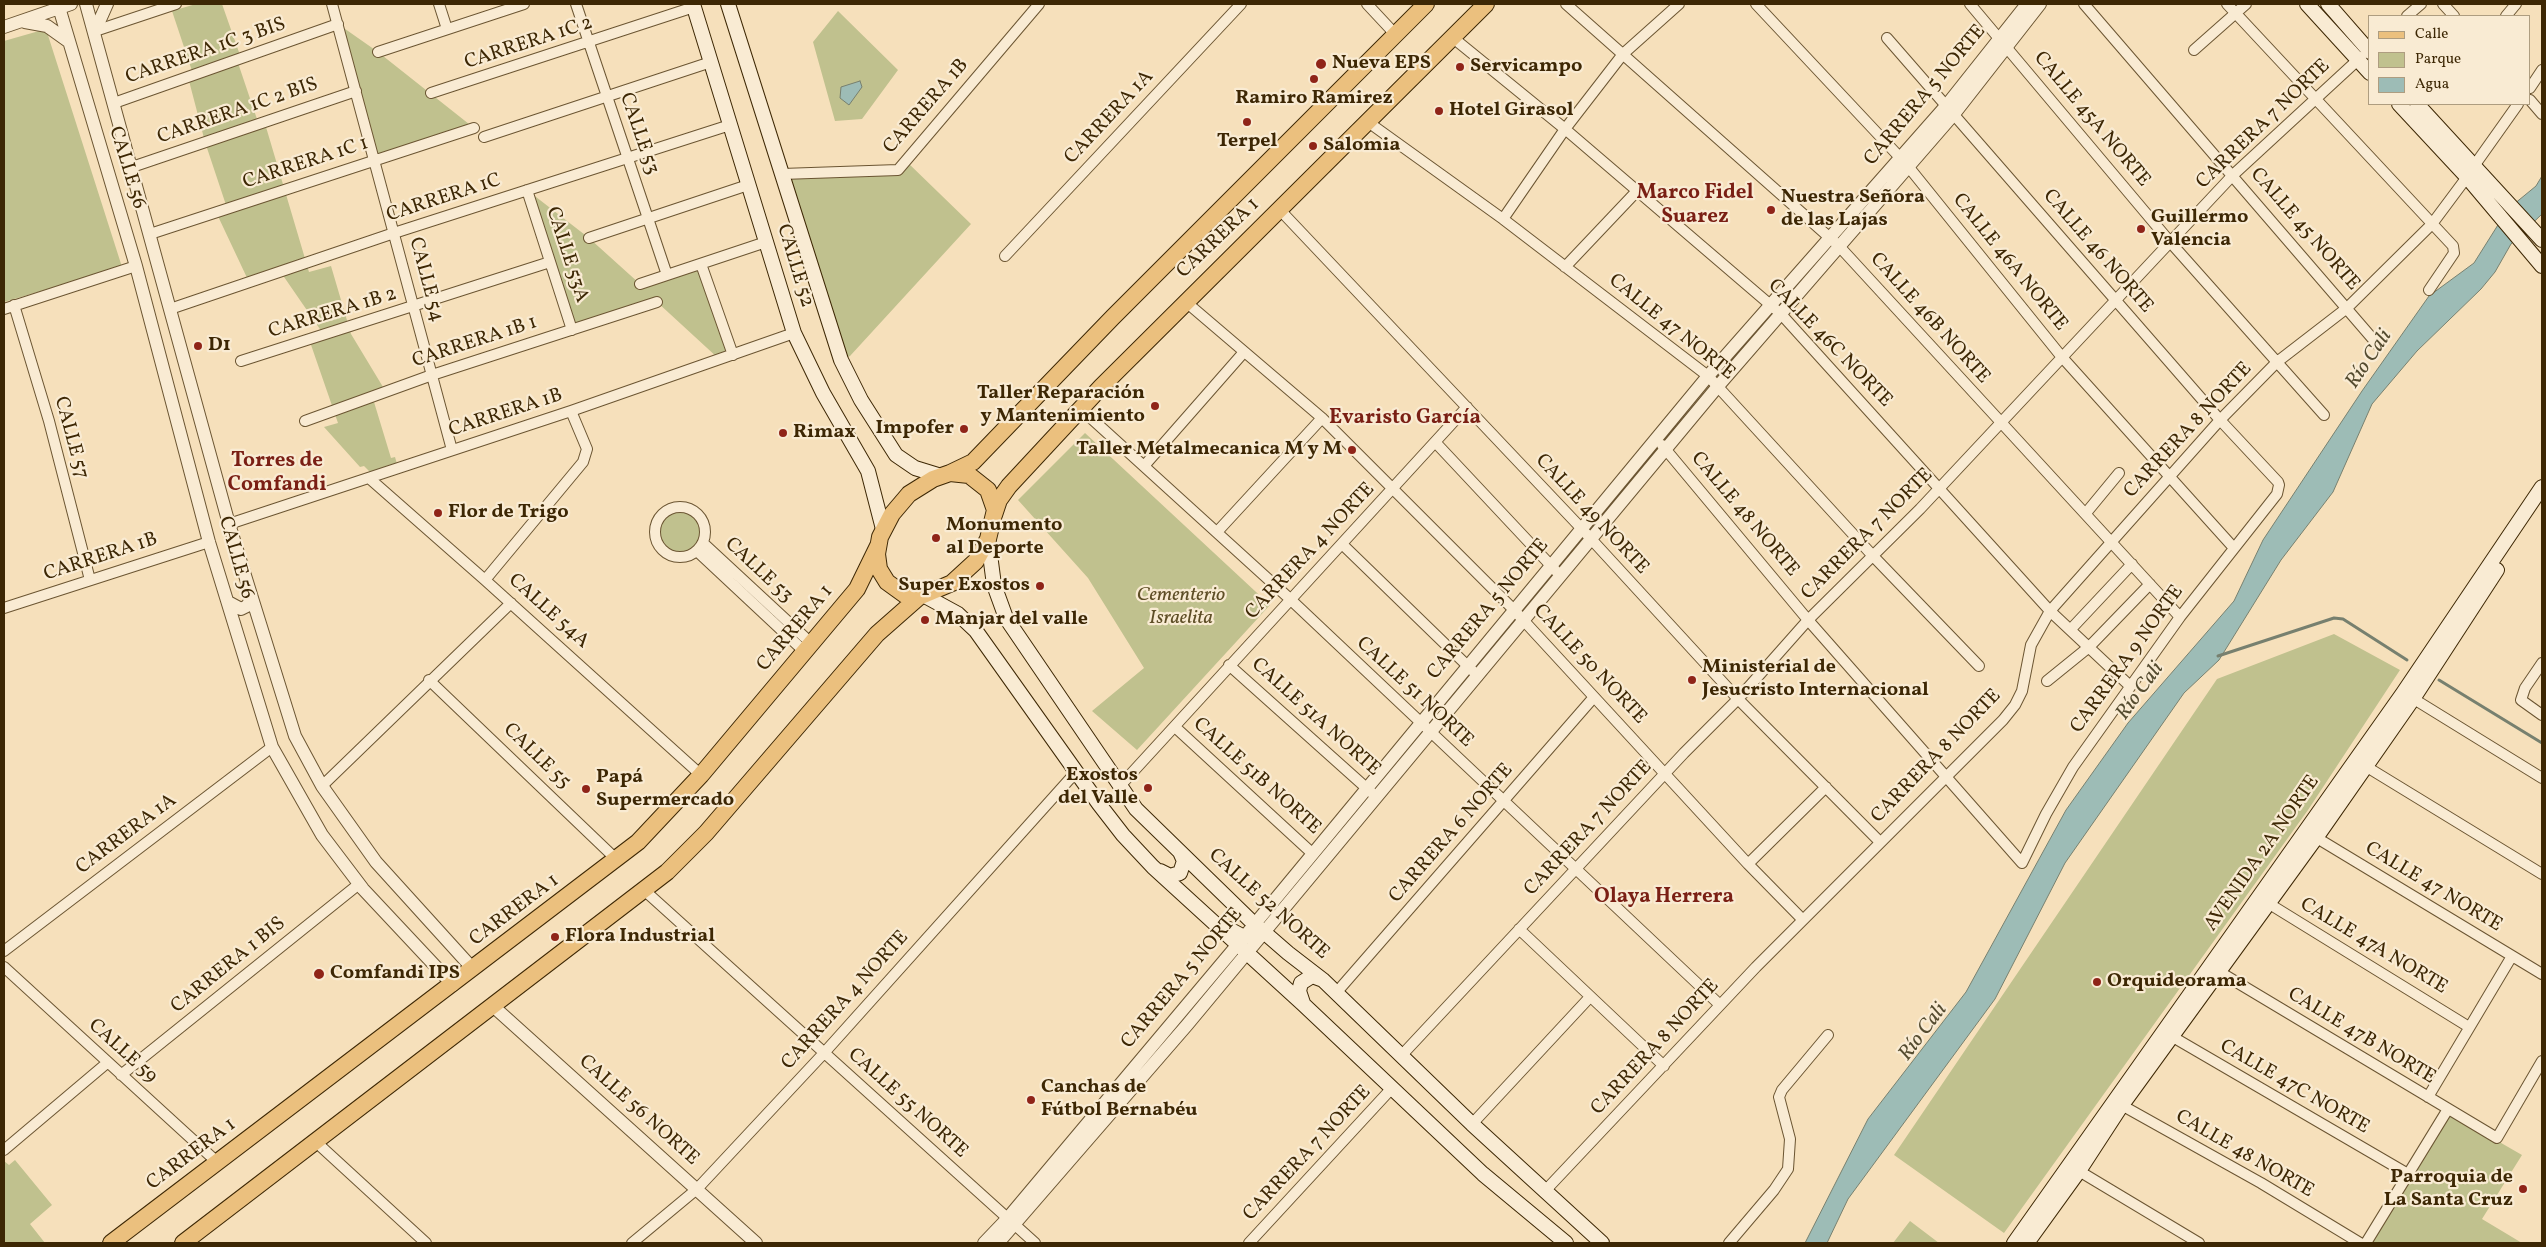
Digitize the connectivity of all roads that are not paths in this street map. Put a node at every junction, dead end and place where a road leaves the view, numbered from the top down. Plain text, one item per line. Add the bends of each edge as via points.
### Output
1 (86, 4) edge
2 (107, 4) edge
3 (176, 4) edge
4 (332, 4) edge
5 (439, 4) edge
6 (524, 4) edge
7 (576, 4) edge
8 (728, 4) edge
9 (1039, 4) edge
10 (1241, 4) edge
11 (1367, 4) edge
12 (1426, 4) edge
13 (1486, 4) edge
14 (1566, 4) edge
15 (1679, 4) edge
16 (1756, 4) edge
17 (1970, 4) edge
18 (2027, 4) edge
19 (2040, 4) edge
20 (2084, 4) edge
21 (2227, 4) edge
22 (2246, 4) edge
23 (2307, 4) edge
24 (2328, 4) edge
25 (2421, 4) edge
26 (2443, 4) edge
27 (2516, 4) edge
28 (63, 5) edge
29 (693, 6) edge
30 (499, 8) edge
31 (2236, 13) junction
32 (2408, 15) edge
33 (2453, 15) edge
34 (2507, 15) edge
35 (20, 22) junction
36 (338, 24) junction
37 (4, 27) edge
38 (447, 29) junction
39 (95, 31) junction
40 (1395, 34) junction
41 (1452, 37) junction
42 (1887, 38) dead end
43 (68, 41) junction
44 (2002, 41) junction
45 (589, 43) junction
46 (2194, 50) dead end
47 (378, 52) dead end
48 (2366, 53) edge
49 (1623, 54) junction
50 (711, 62) junction
51 (2542, 70) edge
52 (2531, 86) edge
53 (356, 91) junction
54 (431, 93) dead end
55 (607, 96) junction
56 (2316, 97) junction
57 (2531, 101) edge
58 (114, 103) junction
59 (2400, 105) edge
60 (2418, 105) edge
61 (2517, 105) edge
62 (1950, 110) junction
63 (2542, 114) edge
64 (1368, 122) junction
65 (730, 125) junction
66 (474, 128) dead end
67 (1564, 129) junction
68 (484, 137) dead end
69 (628, 156) junction
70 (374, 160) junction
71 (1903, 162) junction
72 (132, 167) junction
73 (2471, 171) junction
74 (782, 174) junction
75 (2233, 175) junction
76 (748, 185) junction
77 (527, 190) junction
78 (1637, 191) junction
79 (1280, 210) junction
80 (648, 218) junction
81 (1503, 219) junction
82 (2432, 224) junction
83 (150, 234) junction
84 (394, 234) junction
85 (589, 238) dead end
86 (2540, 238) edge
87 (766, 242) junction
88 (1835, 242) junction
89 (2171, 243) junction
90 (1005, 256) dead end
91 (550, 262) junction
92 (701, 264) junction
93 (136, 266) junction
94 (2542, 266) edge
95 (1565, 267) junction
96 (667, 275) junction
97 (640, 284) dead end
98 (163, 285) junction
99 (2430, 290) dead end
100 (2116, 300) junction
101 (657, 302) dead end
102 (1186, 302) junction
103 (1771, 305) junction
104 (9, 307) edge
105 (414, 307) junction
106 (2347, 308) junction
107 (170, 309) junction
108 (1781, 314) junction
109 (572, 330) junction
110 (794, 333) junction
111 (2378, 345) dead end
112 (1244, 352) junction
113 (733, 354) junction
114 (2061, 356) junction
115 (241, 361) dead end
116 (2278, 362) junction
117 (432, 376) junction
118 (1708, 376) junction
119 (1719, 385) junction
120 (1081, 408) junction
121 (1467, 408) junction
122 (572, 411) junction
123 (2324, 415) dead end
124 (1322, 418) junction
125 (2220, 420) junction
126 (305, 421) dead end
127 (2000, 422) junction
128 (1656, 438) junction
129 (1436, 443) junction
130 (1666, 449) junction
131 (452, 450) junction
132 (1144, 466) junction
133 (2119, 472) dead end
134 (946, 474) junction
135 (2171, 477) junction
136 (369, 478) junction
137 (2542, 487) edge
138 (219, 488) junction
139 (1939, 488) junction
140 (1394, 489) junction
141 (2279, 489) joint
142 (198, 495) junction
143 (2542, 501) edge
144 (2086, 513) junction
145 (994, 515) junction
146 (229, 524) junction
147 (1581, 528) junction
148 (883, 529) junction
149 (1217, 532) junction
150 (988, 539) junction
151 (1590, 539) junction
152 (2111, 540) junction
153 (209, 542) junction
154 (1343, 545) junction
155 (878, 546) junction
156 (700, 547) junction
157 (2233, 547) junction
158 (1873, 556) junction
159 (2132, 564) junction
160 (1551, 565) junction
161 (1560, 576) junction
162 (90, 580) junction
163 (486, 580) junction
164 (2150, 584) junction
165 (922, 597) junction
166 (252, 598) junction
167 (1290, 599) junction
168 (228, 602) junction
169 (511, 603) junction
170 (4, 608) edge
171 (1513, 609) junction
172 (2050, 611) junction
173 (2180, 617) junction
174 (1523, 620) junction
175 (1808, 620) junction
176 (2071, 629) junction
177 (2089, 647) junction
178 (808, 648) junction
179 (2542, 663) edge
180 (1229, 665) junction
181 (1467, 665) junction
182 (1979, 666) dead end
183 (1478, 676) junction
184 (430, 680) junction
185 (2047, 681) dead end
186 (2130, 686) junction
187 (2408, 696) junction
188 (1594, 697) junction
189 (1738, 699) junction
190 (2542, 715) edge
191 (1420, 723) junction
192 (1175, 727) junction
193 (1431, 734) junction
194 (272, 747) junction
195 (2360, 762) junction
196 (1076, 772) junction
197 (1665, 774) junction
198 (701, 775) junction
199 (1948, 776) junction
200 (2542, 778) edge
201 (322, 786) junction
202 (1119, 787) junction
203 (1826, 787) junction
204 (1368, 789) junction
205 (1377, 798) junction
206 (1504, 801) junction
207 (2311, 835) junction
208 (1880, 842) junction
209 (1178, 850) junction
210 (1314, 854) junction
211 (617, 860) junction
212 (1748, 864) junction
213 (2022, 864) joint
214 (1153, 867) junction
215 (1576, 867) junction
216 (2542, 874) edge
217 (359, 884) junction
218 (644, 890) junction
219 (2264, 901) junction
220 (1803, 920) junction
221 (1519, 928) junction
222 (1260, 931) junction
223 (436, 942) junction
224 (1243, 944) junction
225 (419, 947) junction
226 (4, 951) edge
227 (2512, 956) junction
228 (4, 967) edge
229 (2213, 968) junction
230 (473, 969) junction
231 (2542, 974) edge
232 (1323, 980) junction
233 (453, 985) junction
234 (1336, 993) junction
235 (1590, 997) junction
236 (1303, 1004) junction
237 (1720, 1005) junction
238 (494, 1007) junction
239 (2469, 1026) junction
240 (2167, 1034) junction
241 (1828, 1035) dead end
242 (824, 1053) junction
243 (1402, 1056) junction
244 (2542, 1061) edge
245 (107, 1063) junction
246 (1664, 1066) junction
247 (121, 1075) junction
248 (1392, 1088) junction
249 (2428, 1097) junction
250 (2118, 1102) junction
251 (2448, 1109) junction
252 (1472, 1124) junction
253 (316, 1142) junction
254 (4, 1150) edge
255 (217, 1162) junction
256 (2074, 1168) junction
257 (2408, 1174) junction
258 (697, 1189) junction
259 (1544, 1192) junction
260 (1011, 1222) junction
261 (1590, 1238) edge
262 (111, 1243) edge
263 (183, 1243) edge
264 (426, 1243) edge
265 (632, 1243) edge
266 (756, 1243) edge
267 (984, 1243) edge
268 (998, 1243) edge
269 (1035, 1243) edge
270 (1249, 1243) edge
271 (1566, 1243) edge
272 (1602, 1243) edge
273 (1729, 1243) edge
274 (2018, 1243) edge
275 (2199, 1243) edge
276 (2361, 1243) edge

1 - 39 street, CALLE 56
2 - 39 street
3 - 39 street
4 - 36 street, CALLE 54
5 - 38 street
6 - 30 street
7 - 45 street, CALLE 53
8 - 74 main road, CALLE 52
9 - 74 street, CARRERA 1B via 898,170
10 - 90 street, CARRERA 1A
11 - 40 street
12 - 40 main road, CARRERA 1
13 - 41 main road, CARRERA 1
14 - 49 street, CALLE 46B NORTE
15 - 49 street
16 - 71 street, CALLE 46A NORTE
17 - 44 street, CALLE 45A NORTE
18 - 44 street, CARRERA 5 NORTE
19 - 44 street, CARRERA 5 NORTE
20 - 75 street, CALLE 45 NORTE
21 - 31 street
22 - 31 street
23 - 48 main road
24 - 48 main road
25 - 32 street
26 - 33 street
27 - 34 street
28 - 35 street
28 - 43 street, CALLE 56
29 - 45 street, CARRERA 1C 2
29 - 50 main road, CALLE 52
30 - 38 street
31 - 46 street
31 - 56 street
35 - 37 street
35 - 43 street via 47,26
36 - 53 street, CALLE 54
36 - 58 street, CARRERA 1C 3 BIS
38 - 47 street
39 - 58 street, CALLE 56
40 - 134 main road, CARRERA 1 via 1112,317 973,462
41 - 64 main road, CARRERA 1
41 - 67 street, CALLE 46C NORTE
42 - 62 street, CALLE 46 NORTE
43 - 93 street, CALLE 56
44 - 62 street, CARRERA 5 NORTE
44 - 89 street, CALLE 45A NORTE
45 - 54 street, CARRERA 1C 2
45 - 55 street, CALLE 53
48 - 56 street, CARRERA 7 NORTE
49 - 67 street
49 - 88 street, CALLE 46B NORTE
50 - 55 street
50 - 65 main road, CALLE 52
51 - 52 street
53 - 70 street, CALLE 54
53 - 72 street, CARRERA 1C 2 BIS
55 - 68 street
55 - 69 street, CALLE 53
56 - 75 street, CARRERA 7 NORTE
56 - 82 street
57 - 63 street
58 - 72 street, CALLE 56
59 - 73 main road
60 - 73 main road
61 - 73 street, CARRERA 8 NORTE
62 - 71 street, CARRERA 5 NORTE
62 - 100 street, CALLE 46 NORTE
64 - 79 main road, CARRERA 1
64 - 81 street, CALLE 47 NORTE
65 - 69 street, CARRERA 1C
65 - 76 main road, CALLE 52
66 - 70 street, CARRERA 1C 1
67 - 78 street, CALLE 46C NORTE
67 - 81 street
69 - 77 street, CARRERA 1C
69 - 80 street, CALLE 53
70 - 83 street, CARRERA 1C 1
70 - 84 street, CALLE 54
71 - 88 street, CARRERA 5 NORTE
71 - 114 street, CALLE 46A NORTE
72 - 83 street, CALLE 56
73 - 82 street, CARRERA 8 NORTE
73 - 86 main road
73 - 94 main road via 2491,207
74 - 134 main road, CALLE 52 via 833,337 861,400 896,455 915,468
75 - 89 street, CARRERA 7 NORTE
75 - 106 street, CALLE 45 NORTE
76 - 80 street
76 - 87 main road, CALLE 52
77 - 84 street, CARRERA 1C
77 - 91 street, CALLE 53A
78 - 95 street
78 - 103 street, CALLE 46C NORTE
79 - 102 main road, CARRERA 1
79 - 121 street, CALLE 49 NORTE
80 - 85 street
80 - 96 street, CALLE 53
81 - 95 street, CALLE 47 NORTE
82 - 99 street via 2453,246 2454,253
82 - 106 street, CARRERA 8 NORTE
83 - 98 street, CALLE 56
84 - 105 street, CALLE 54
84 - 107 street, CARRERA 1C
87 - 92 street
87 - 110 main road, CALLE 52
88 - 103 street, CARRERA 5 NORTE
88 - 108 street, CARRERA 5 NORTE
88 - 127 street, CALLE 46B NORTE
89 - 100 street, CARRERA 7 NORTE
89 - 116 street, CALLE 45A NORTE
91 - 105 street, CARRERA 1B 2
91 - 109 street, CALLE 53A
92 - 96 street
92 - 113 street
93 - 98 street via 156,275
93 - 104 street
93 - 142 street, CALLE 56
95 - 118 street, CALLE 47 NORTE
96 - 97 street
98 - 107 street, CALLE 56
100 - 114 street, CARRERA 7 NORTE
100 - 125 street, CALLE 46 NORTE
101 - 109 street, CARRERA 1B 1
102 - 112 street, CALLE 50 NORTE
102 - 120 main road, CARRERA 1
103 - 108 street, CALLE 46C NORTE
103 - 118 street, CARRERA 5 NORTE
104 - 162 street, CALLE 57 via 49,421
105 - 115 street, CARRERA 1B 2
105 - 117 street, CALLE 54
106 - 111 street, CALLE 45 NORTE
106 - 116 street, CARRERA 8 NORTE
107 - 138 street, CALLE 56
108 - 119 street, CARRERA 5 NORTE
108 - 139 street, CALLE 46C NORTE
109 - 117 street, CARRERA 1B 1
110 - 113 street, CARRERA 1B
110 - 148 main road, CALLE 52 via 823,393 868,471
112 - 124 street, CALLE 50 NORTE
112 - 132 street
113 - 122 street, CARRERA 1B
114 - 127 street, CARRERA 7 NORTE
114 - 135 street, CALLE 46A NORTE
116 - 123 street, CALLE 45A NORTE
116 - 125 street, CARRERA 8 NORTE
117 - 126 street, CARRERA 1B 1
117 - 131 street, CALLE 54
118 - 119 street, CALLE 47 NORTE
118 - 128 street, CARRERA 5 NORTE
119 - 130 street, CARRERA 5 NORTE
119 - 158 street, CALLE 47 NORTE
120 - 132 street, CALLE 51 NORTE
120 - 145 main road, CARRERA 1 via 1009,486 998,500
121 - 129 street, CARRERA 4 NORTE
121 - 147 street, CALLE 49 NORTE
122 - 131 street, CARRERA 1B
122 - 163 street via 587,449 586,456
124 - 140 street, CALLE 50 NORTE
124 - 149 street
125 - 135 street, CARRERA 8 NORTE
125 - 141 street, CALLE 46 NORTE via 2278,482
127 - 139 street, CARRERA 7 NORTE
127 - 144 street, CALLE 46B NORTE
128 - 130 street, CALLE 48 NORTE
128 - 147 street, CARRERA 5 NORTE
129 - 140 street, CARRERA 4 NORTE
129 - 160 street
130 - 151 street, CARRERA 5 NORTE
130 - 175 street, CALLE 48 NORTE
131 - 136 street, CARRERA 1B
132 - 149 street, CALLE 51 NORTE
133 - 144 street
134 - 145 main road via 970,475 984,485 993,500
134 - 148 main road via 910,494
135 - 152 street, CARRERA 8 NORTE
135 - 157 street, CALLE 46A NORTE
136 - 146 street, CARRERA 1B
136 - 163 street, CALLE 54A
137 - 187 main road, AVENIDA 2A NORTE
138 - 142 street via 209,482 201,486
138 - 146 street, CALLE 56
139 - 158 street, CARRERA 7 NORTE
139 - 172 street, CALLE 46C NORTE
140 - 154 street, CARRERA 4 NORTE
140 - 171 street, CALLE 50 NORTE
141 - 157 street, CARRERA 9 NORTE via 2267,509
142 - 153 street, CALLE 56
143 - 187 main road, AVENIDA 2A NORTE
144 - 152 street, CALLE 46B NORTE
145 - 150 main road
146 - 166 street, CALLE 56
147 - 151 street, CALLE 49 NORTE
147 - 160 street, CARRERA 5 NORTE
148 - 155 main road
149 - 167 street, CALLE 51 NORTE
150 - 165 main road via 976,561 960,578
150 - 202 main road, CALLE 52 NORTE via 994,585 1006,618
151 - 161 street, CARRERA 5 NORTE
151 - 189 street, CALLE 49 NORTE
152 - 159 street, CALLE 46B NORTE
152 - 172 street, CARRERA 8 NORTE
153 - 162 street, CARRERA 1B
153 - 168 street, CALLE 56
154 - 167 street, CARRERA 4 NORTE
154 - 181 street
155 - 165 main road via 877,561 886,582 898,592
155 - 178 main road, CARRERA 1 via 857,590
156 - 156 street via 704,524 692,510 673,508 658,519 654,531 661,550 679,558 692,555
156 - 178 street, CALLE 53
157 - 173 street, CARRERA 9 NORTE
158 - 175 street, CARRERA 7 NORTE
158 - 182 street, CALLE 47 NORTE
159 - 164 street, CALLE 46B NORTE
159 - 176 street
160 - 161 street
160 - 171 street, CARRERA 5 NORTE
161 - 174 street, CARRERA 5 NORTE
162 - 170 street, CARRERA 1B
163 - 169 street, CALLE 54A
164 - 173 street, CALLE 46B NORTE
164 - 177 street
165 - 196 main road via 958,614 976,631
165 - 218 main road via 877,634 686,856
166 - 168 street via 242,609
166 - 201 street, CALLE 56 via 295,736
167 - 180 street, CARRERA 4 NORTE
167 - 191 street, CALLE 51 NORTE
168 - 194 street, CALLE 56
169 - 184 street
169 - 198 street, CALLE 54A
171 - 174 street, CALLE 50 NORTE
171 - 181 street, CARRERA 5 NORTE
172 - 176 street, CALLE 46C NORTE
172 - 199 street, CARRERA 8 NORTE via 2032,645 2022,691 2015,705
173 - 186 street, CARRERA 9 NORTE
174 - 183 street, CARRERA 5 NORTE
174 - 188 street, CALLE 50 NORTE
175 - 189 street, CARRERA 7 NORTE
175 - 199 street, CALLE 48 NORTE
176 - 177 street, CALLE 46C NORTE
177 - 185 street
177 - 186 street, CALLE 46C NORTE
178 - 198 main road, CARRERA 1
179 - 190 street via 2521,700
180 - 192 street, CARRERA 4 NORTE
180 - 204 street, CALLE 51A NORTE
181 - 183 street
181 - 191 street, CARRERA 5 NORTE
183 - 193 street, CARRERA 5 NORTE
184 - 201 street
184 - 211 street, CALLE 55
186 - 213 street, CARRERA 9 NORTE via 2073,767
187 - 195 main road, AVENIDA 2A NORTE
187 - 200 street
188 - 197 street, CALLE 50 NORTE
188 - 206 street, CARRERA 6 NORTE
189 - 197 street, CARRERA 7 NORTE
189 - 203 street, CALLE 49 NORTE
191 - 193 street, CALLE 51 NORTE
191 - 204 street, CARRERA 5 NORTE
192 - 202 street, CARRERA 4 NORTE
192 - 210 street, CALLE 51B NORTE
193 - 205 street, CARRERA 5 NORTE
193 - 206 street, CALLE 51 NORTE
194 - 217 street, CALLE 56 via 322,835
194 - 226 street, CARRERA 1A
195 - 207 main road, AVENIDA 2A NORTE
195 - 216 street
196 - 214 main road via 1123,835
196 - 242 street, CARRERA 4 NORTE
197 - 212 street, CALLE 50 NORTE
197 - 215 street, CARRERA 7 NORTE
198 - 211 main road, CARRERA 1
199 - 208 street, CARRERA 8 NORTE
199 - 213 street, CALLE 48 NORTE
201 - 223 street, CALLE 56
202 - 209 main road, CALLE 52 NORTE via 1136,809
203 - 208 street, CALLE 49 NORTE
203 - 212 street
204 - 205 street, CALLE 51A NORTE
204 - 210 street, CARRERA 5 NORTE
205 - 222 street, CARRERA 5 NORTE
206 - 215 street, CALLE 51 NORTE
206 - 234 street, CARRERA 6 NORTE
207 - 219 main road, AVENIDA 2A NORTE
207 - 227 street, CALLE 47 NORTE
208 - 220 street, CARRERA 8 NORTE
209 - 214 main road via 1184,864 1179,874 1168,876
209 - 222 main road, CALLE 52 NORTE
210 - 222 street, CARRERA 5 NORTE
211 - 230 main road, CARRERA 1
212 - 220 street, CALLE 50 NORTE
214 - 224 main road
215 - 221 street, CARRERA 7 NORTE
215 - 237 street, CALLE 51 NORTE
217 - 225 street, CALLE 56
217 - 247 street, CARRERA 1 BIS
218 - 238 main road
218 - 242 street, CALLE 55 NORTE
219 - 229 main road, AVENIDA 2A NORTE
219 - 239 street, CALLE 47A NORTE
220 - 237 street, CARRERA 8 NORTE
221 - 235 street
221 - 243 street, CARRERA 7 NORTE
222 - 224 main road
222 - 232 main road, CALLE 52 NORTE
223 - 225 street via 427,949
223 - 230 street, CALLE 56
224 - 236 main road
224 - 260 street, CARRERA 5 NORTE
225 - 233 street, CALLE 56
227 - 231 street, CALLE 47 NORTE
227 - 239 street
228 - 245 street, CALLE 59
229 - 240 main road, AVENIDA 2A NORTE
229 - 249 street, CALLE 47B NORTE
230 - 233 main road, CARRERA 1
232 - 234 main road, CALLE 52 NORTE
232 - 236 main road via 1312,976 1301,983 1299,991
233 - 255 main road, CARRERA 1
234 - 243 main road, CALLE 52 NORTE
235 - 246 street
235 - 252 street
236 - 248 main road
237 - 246 street, CARRERA 8 NORTE
238 - 253 main road
238 - 258 street, CALLE 56 NORTE
239 - 249 street
240 - 250 main road, AVENIDA 2A NORTE
240 - 257 street, CALLE 47C NORTE
241 - 273 street via 1779,1097 1790,1140 1788,1168 1774,1190
242 - 258 street, CARRERA 4 NORTE
242 - 260 street, CALLE 55 NORTE
243 - 252 main road, CALLE 52 NORTE
244 - 251 street, CALLE 47B NORTE via 2497,1138
245 - 247 street, CALLE 59
245 - 254 street
246 - 259 street, CARRERA 8 NORTE
247 - 255 street, CALLE 59
248 - 270 street, CARRERA 7 NORTE
248 - 271 main road via 1483,1174
249 - 251 street, CALLE 47B NORTE
250 - 256 main road, AVENIDA 2A NORTE
250 - 276 street, CALLE 48 NORTE
251 - 257 street
252 - 259 main road, CALLE 52 NORTE
253 - 263 main road
253 - 264 street
255 - 262 main road, CARRERA 1
256 - 274 main road, AVENIDA 2A NORTE
256 - 275 street
257 - 276 street
258 - 265 street, CARRERA 4 NORTE
258 - 266 street, CALLE 56 NORTE
259 - 261 main road, CALLE 52 NORTE
260 - 267 street, CARRERA 5 NORTE
260 - 268 street, CARRERA 5 NORTE
260 - 269 street, CALLE 55 NORTE
261 - 272 main road, CALLE 52 NORTE

